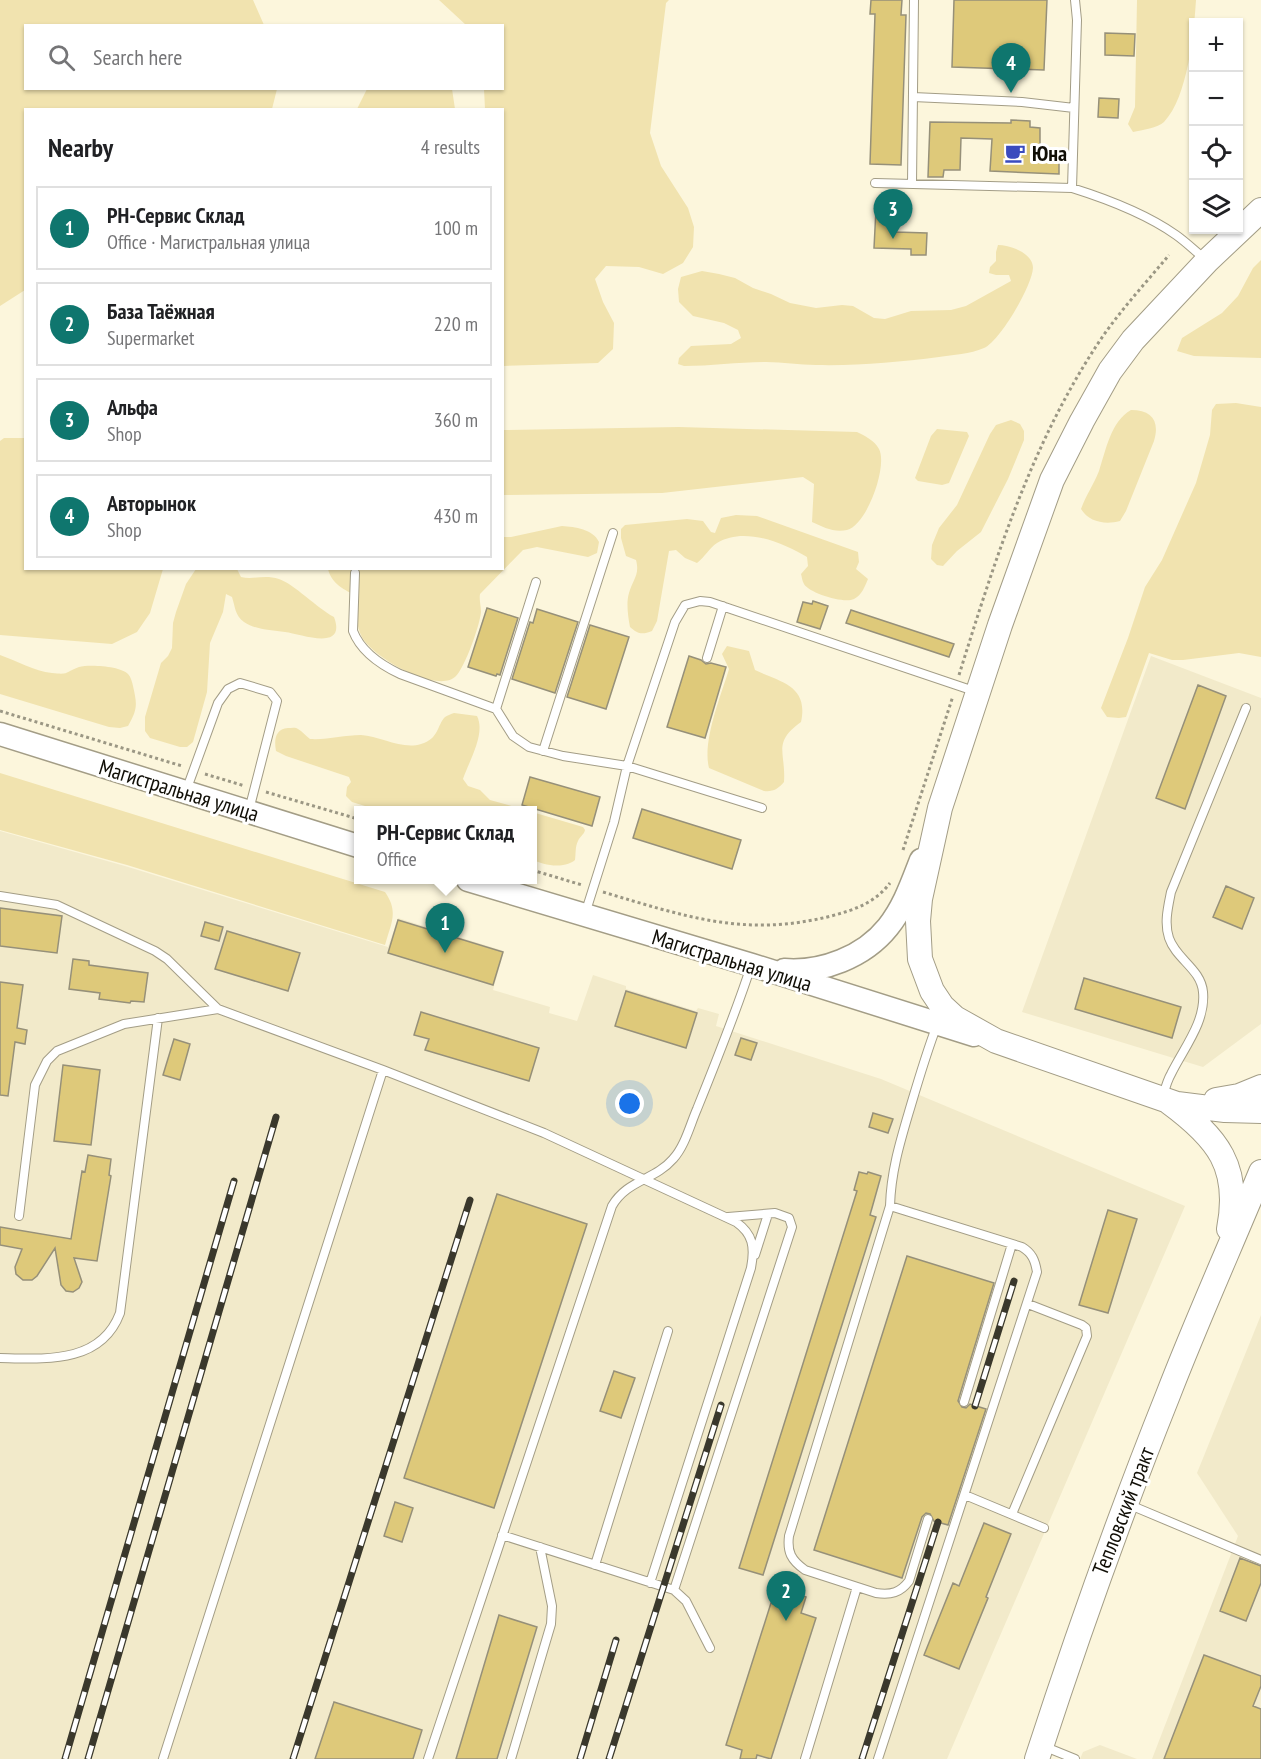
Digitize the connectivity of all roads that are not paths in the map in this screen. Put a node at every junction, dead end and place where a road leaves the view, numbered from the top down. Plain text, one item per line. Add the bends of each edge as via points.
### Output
1 (914, 0) edge
2 (1075, 0) edge
3 (913, 97) junction
4 (1074, 108) junction
5 (875, 183) dead end
6 (912, 184) junction
7 (1072, 188) junction
8 (1261, 210) edge
9 (1206, 261) junction
10 (613, 533) dead end
11 (355, 573) dead end
12 (536, 582) dead end
13 (723, 606) junction
14 (707, 658) dead end
15 (978, 692) junction
16 (1246, 708) dead end
17 (496, 709) junction
18 (0, 734) edge
19 (543, 751) junction
20 (627, 766) junction
21 (185, 793) junction
22 (762, 807) dead end
23 (940, 808) junction
24 (248, 812) junction
25 (354, 845) edge
26 (484, 884) edge
27 (0, 896) edge
28 (584, 915) junction
29 (752, 965) junction
30 (218, 1009) junction
31 (158, 1018) junction
32 (938, 1023) junction
33 (996, 1041) junction
34 (383, 1070) junction
35 (1261, 1087) edge
36 (1162, 1097) junction
37 (1261, 1111) edge
38 (1261, 1172) edge
39 (643, 1179) junction
40 (1261, 1200) edge
41 (890, 1206) junction
42 (768, 1214) junction
43 (19, 1216) dead end
44 (726, 1217) junction
45 (1012, 1244) junction
46 (752, 1268) junction
47 (1221, 1268) junction
48 (1028, 1304) junction
49 (668, 1331) dead end
50 (0, 1358) edge
51 (963, 1402) dead end
52 (965, 1495) junction
53 (1126, 1504) junction
54 (1012, 1514) junction
55 (928, 1519) dead end
56 (1044, 1528) dead end
57 (502, 1535) junction
58 (540, 1547) junction
59 (1261, 1560) edge
60 (595, 1565) junction
61 (650, 1582) junction
62 (857, 1587) junction
63 (674, 1590) junction
64 (710, 1648) dead end
65 (1039, 1752) edge
66 (163, 1759) edge
67 (428, 1759) edge
68 (511, 1759) edge
69 (805, 1759) edge
70 (878, 1759) edge
71 (1075, 1759) edge

1 - 3 lane
2 - 4 lane
3 - 4 lane
3 - 6 lane
4 - 7 lane
5 - 6 lane
6 - 7 lane
7 - 9 lane via 1150,220
8 - 9 main road
9 - 15 main road via 1133,340 1082,421 1052,480
10 - 19 lane
11 - 17 lane via 353,631 366,650 400,674
12 - 17 lane
13 - 14 lane
13 - 15 lane
13 - 20 lane via 700,601 690,602 680,610
15 - 23 main road
16 - 36 lane via 1171,892 1167,911 1169,939 1200,980 1203,994 1195,1029
17 - 19 lane via 513,736
18 - 21 main road, Магистральная улица
19 - 20 lane
20 - 22 lane
20 - 28 lane via 614,822
21 - 24 main road, Магистральная улица
21 - 24 lane via 218,703 228,689 240,683 270,693 277,701
23 - 29 main road via 900,909 871,942 847,959 825,966 786,970
23 - 33 main road via 920,899 920,959 942,1006
24 - 25 main road, Магистральная улица
26 - 28 main road, Магистральная улица
27 - 30 lane via 64,907 155,951
28 - 29 main road, Магистральная улица
29 - 32 main road, Магистральная улица
29 - 39 lane via 679,1152 665,1167
30 - 31 lane
30 - 34 lane
31 - 43 lane via 110,1029 57,1052 47,1061 35,1085
31 - 50 lane via 116,1324 98,1343 66,1356
32 - 33 main road, Магистральная улица
32 - 41 lane via 892,1172
33 - 36 main road
34 - 39 lane via 543,1133
34 - 66 lane
35 - 36 main road via 1220,1100
36 - 37 main road via 1202,1108
36 - 47 main road via 1212,1141 1231,1177 1232,1211
38 - 47 main road
39 - 44 lane
39 - 57 lane via 626,1188 612,1206
40 - 47 main road
41 - 45 lane
41 - 62 lane via 788,1547 790,1556 805,1570
42 - 44 lane
42 - 46 lane
42 - 63 lane via 789,1218 792,1227
44 - 46 lane via 749,1233 754,1249
45 - 48 lane via 1029,1251 1036,1265
45 - 51 lane
46 - 61 lane
47 - 53 main road, Тепловский тракт
48 - 52 lane
48 - 54 lane via 1082,1325 1087,1336
49 - 60 lane
52 - 54 lane
52 - 70 lane
53 - 59 lane
53 - 65 main road, Тепловский тракт
54 - 56 lane
55 - 62 lane via 903,1589 888,1594
57 - 58 lane
57 - 67 lane
58 - 60 lane
58 - 68 lane via 552,1606 551,1624
60 - 61 lane
61 - 63 lane
62 - 69 lane
63 - 64 lane via 686,1601
65 - 71 lane

